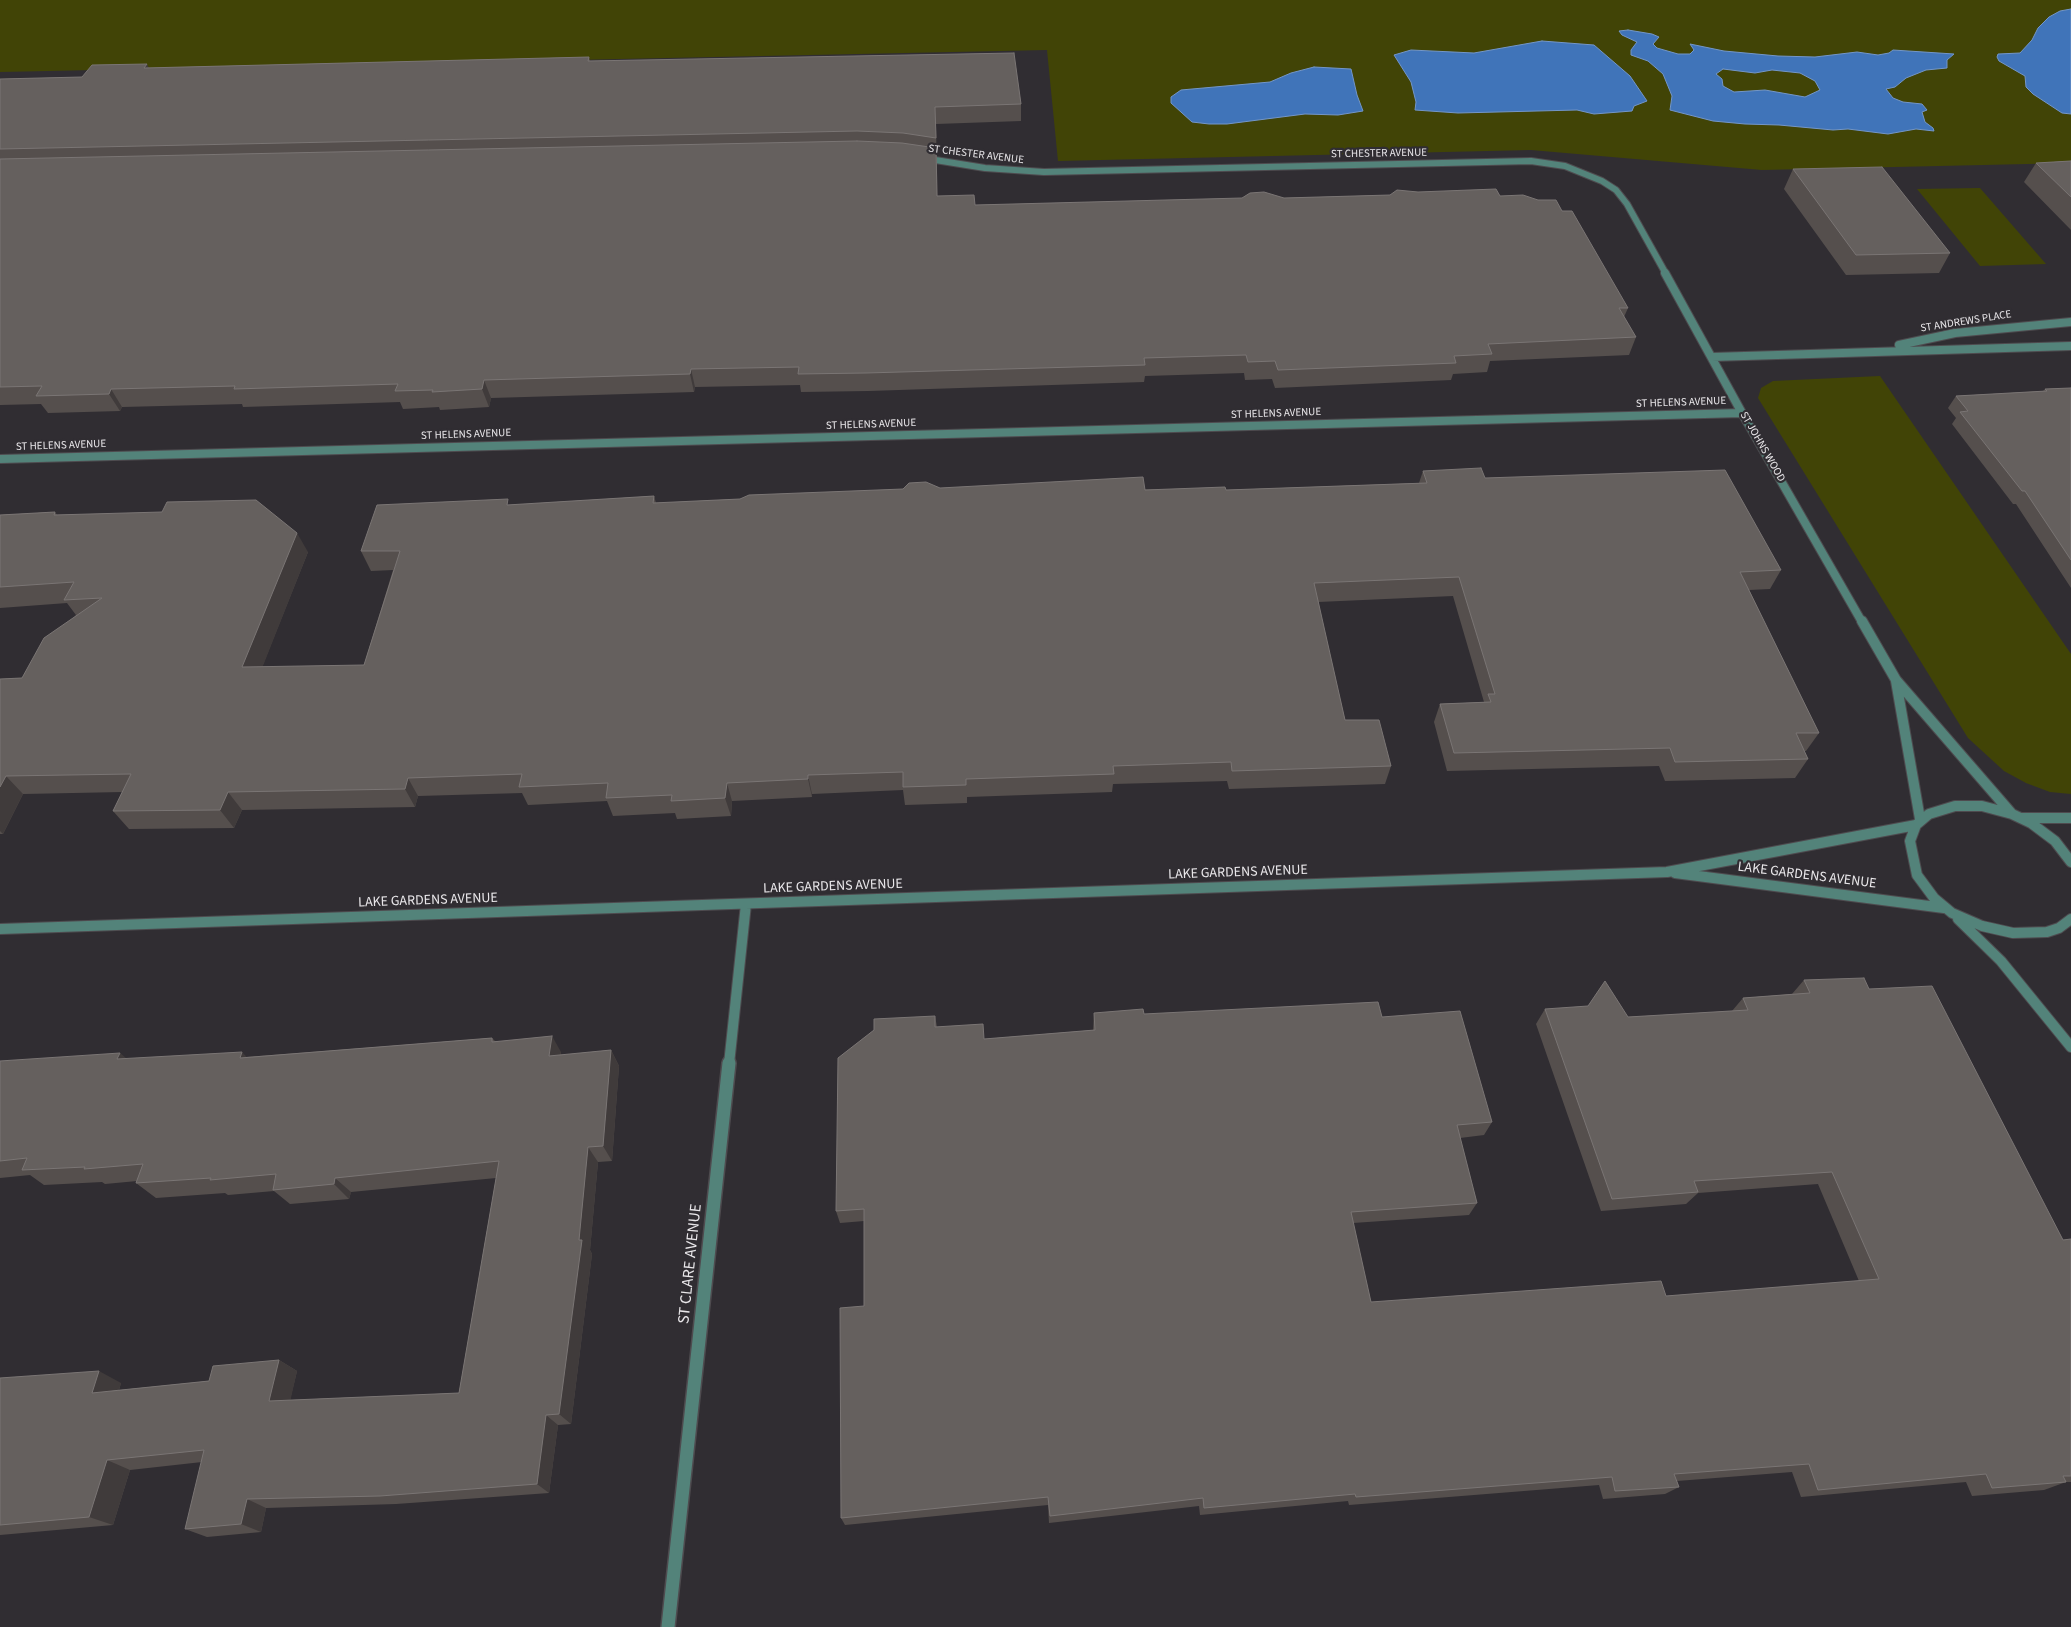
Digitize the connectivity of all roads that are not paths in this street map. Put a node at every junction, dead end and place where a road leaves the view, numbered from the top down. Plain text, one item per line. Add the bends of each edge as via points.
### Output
1 (914, 157) edge
2 (1588, 174) joint
3 (2071, 322) edge
4 (2071, 346) edge
5 (1866, 351) junction
6 (1712, 357) junction
7 (1742, 413) junction
8 (0, 459) edge
9 (1896, 680) junction
10 (2015, 816) junction
11 (2071, 818) edge
12 (1918, 822) junction
13 (2071, 862) edge
14 (1667, 872) junction
15 (746, 904) junction
16 (1948, 910) junction
17 (2071, 919) edge
18 (0, 929) edge
19 (2071, 1047) edge
20 (668, 1627) edge

1 - 2 street, ST CHESTER AVENUE via 1030,172 1531,161 1558,164
2 - 6 street, ST JOHNS WOOD via 1616,190 1627,204
3 - 5 street, ST ANDREWS PLACE via 1955,333
4 - 5 street, ST ANDREWS PLACE
5 - 6 street, ST ANDREWS PLACE
6 - 7 street, ST JOHNS WOOD
7 - 8 street, ST HELENS AVENUE
7 - 9 street, ST JOHNS WOOD
9 - 10 street, ST JOHNS WOOD
9 - 12 street, ST JOHNS WOOD
10 - 11 street
10 - 12 street, LAKE GARDENS AVENUE via 1982,806 1955,806 1942,808
10 - 13 street via 2031,823 2055,841
12 - 14 street, LAKE GARDENS AVENUE
12 - 16 street via 1910,840 1913,863 1925,887
14 - 15 street, LAKE GARDENS AVENUE
14 - 16 street, LAKE GARDENS AVENUE
15 - 18 street, LAKE GARDENS AVENUE
15 - 20 street, ST CLARE AVENUE
16 - 17 street via 1982,926 2013,934 2047,932
16 - 19 street via 2001,961

